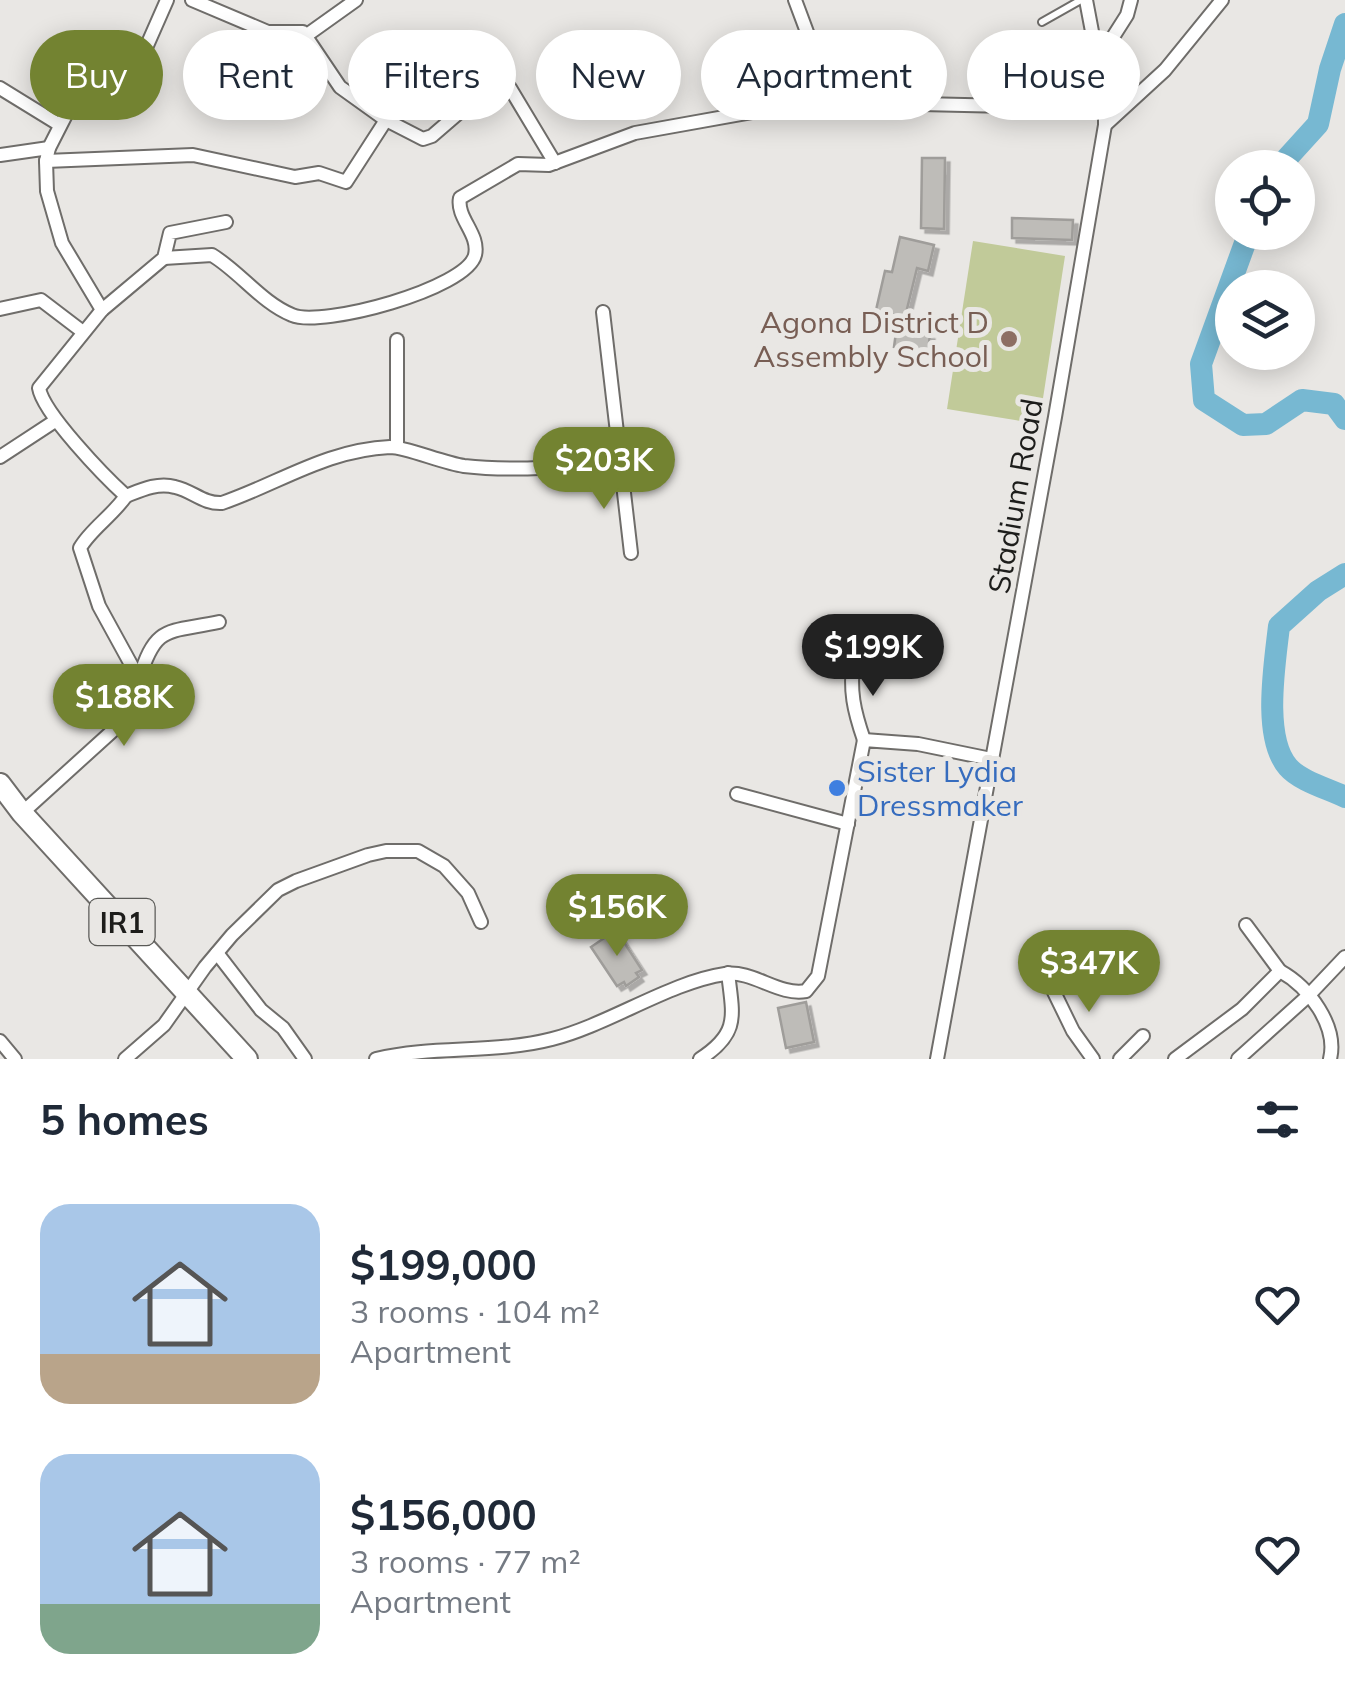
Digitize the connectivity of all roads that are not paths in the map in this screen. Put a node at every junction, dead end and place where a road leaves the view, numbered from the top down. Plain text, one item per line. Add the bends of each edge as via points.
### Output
1 (167, 0) edge
2 (192, 0) edge
3 (356, 0) edge
4 (795, 0) edge
5 (1084, 0) edge
6 (1131, 0) edge
7 (1222, 0) edge
8 (1042, 22) dead end
9 (263, 30) edge
10 (315, 30) edge
11 (806, 30) edge
12 (1092, 30) edge
13 (1118, 30) edge
14 (328, 68) edge
15 (0, 88) edge
16 (348, 93) edge
17 (516, 98) edge
18 (386, 120) joint
19 (449, 120) edge
20 (710, 120) edge
21 (1105, 120) edge
22 (60, 124) junction
23 (1105, 124) junction
24 (0, 155) edge
25 (48, 155) junction
26 (556, 163) junction
27 (226, 222) dead end
28 (164, 258) junction
29 (0, 309) edge
30 (102, 310) junction
31 (603, 312) dead end
32 (83, 332) junction
33 (397, 340) dead end
34 (54, 421) junction
35 (397, 447) junction
36 (0, 457) edge
37 (619, 464) junction
38 (126, 496) junction
39 (631, 553) dead end
40 (219, 622) dead end
41 (854, 660) dead end
42 (139, 679) junction
43 (864, 740) junction
44 (991, 760) junction
45 (0, 784) edge
46 (737, 794) dead end
47 (22, 813) junction
48 (848, 824) junction
49 (481, 922) dead end
50 (1246, 925) dead end
51 (218, 952) junction
52 (1345, 956) edge
53 (1280, 971) junction
54 (728, 974) junction
55 (1054, 992) dead end
56 (188, 996) junction
57 (1308, 996) junction
58 (1143, 1036) dead end
59 (1200, 1040) junction
60 (0, 1041) edge
61 (16, 1059) edge
62 (125, 1059) edge
63 (247, 1059) edge
64 (305, 1059) edge
65 (376, 1059) edge
66 (700, 1059) edge
67 (937, 1059) edge
68 (1093, 1059) edge
69 (1120, 1059) edge
70 (1176, 1059) edge
71 (1202, 1059) edge
72 (1238, 1059) edge
73 (1330, 1059) edge

1 - 22 street via 145,50 82,92
2 - 9 street
3 - 10 street
4 - 11 street
5 - 8 lane
5 - 12 street, Stadium Road
6 - 13 street
7 - 23 street via 1165,70
14 - 16 street
15 - 22 street
17 - 26 street
18 - 19 street via 428,137
18 - 25 street via 346,182 193,155
20 - 26 street via 634,133
21 - 23 street, Stadium Road
22 - 25 street
23 - 44 street, Stadium Road
24 - 25 street
25 - 30 street via 47,190 62,243
26 - 28 street via 509,167 460,198 476,242 474,260 460,276 392,303 297,317 212,255
27 - 28 street via 170,233
28 - 30 street
29 - 32 street via 40,300
30 - 32 street
31 - 37 street
32 - 34 street via 39,388
33 - 35 street
34 - 36 street
34 - 38 street
35 - 37 street via 491,469
35 - 38 street via 297,469 222,503 176,487
37 - 39 street
38 - 42 street via 80,548 100,606
40 - 42 street via 155,640
41 - 43 street via 852,706
42 - 47 street via 138,700 119,725
43 - 44 street
43 - 48 street
44 - 67 street, Stadium Road
45 - 47 main road, IR1
46 - 48 street
47 - 56 main road, IR1
48 - 54 street via 814,985 794,993
49 - 51 street via 468,893 444,866 418,851 386,851 278,890
50 - 53 street
51 - 56 street
51 - 64 street
52 - 57 street
53 - 57 street
53 - 59 street
54 - 65 street via 553,1039
54 - 66 street via 734,1020 718,1047
55 - 68 street
56 - 62 street
56 - 63 main road, IR1
57 - 72 street
57 - 73 street via 1330,1028
58 - 69 street
59 - 70 street
59 - 71 street
60 - 61 street

